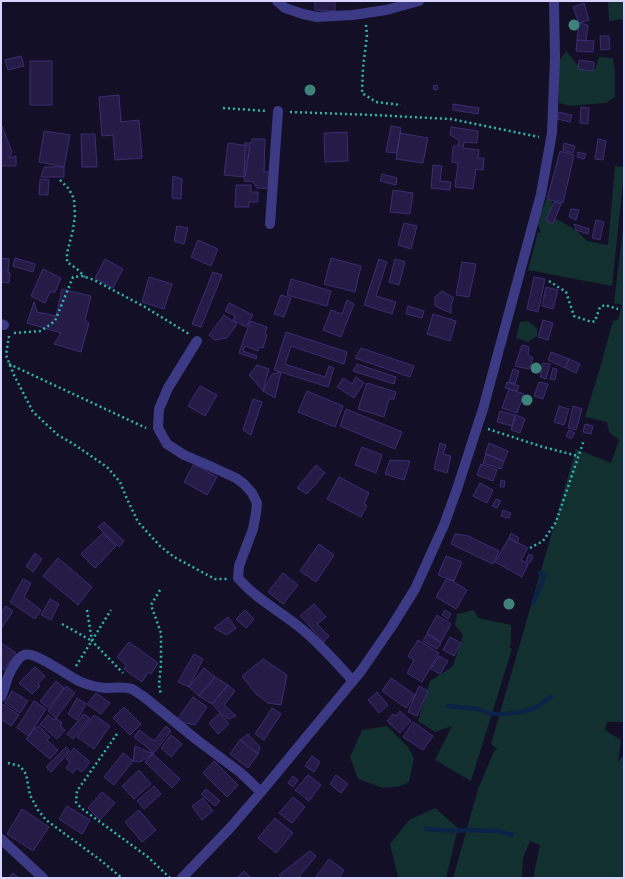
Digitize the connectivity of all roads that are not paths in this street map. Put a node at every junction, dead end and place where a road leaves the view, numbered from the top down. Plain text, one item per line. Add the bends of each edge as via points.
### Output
1 (277, 1) edge
2 (419, 1) edge
3 (554, 1) edge
4 (278, 111) road end
5 (270, 224) dead end
6 (197, 341) road end
7 (353, 681) junction
8 (1, 697) edge
9 (261, 792) junction
10 (1, 839) edge
11 (43, 878) edge
12 (182, 878) edge

1 - 2 street via 285,8 317,17 386,10
3 - 7 street via 555,58 551,139 541,194 483,410 444,525 415,589
4 - 5 street
6 - 7 street via 168,388 159,409 158,428 168,444 184,455 236,478 252,493 257,503 256,513 253,529 239,566 238,578 252,592 303,630
7 - 9 street
8 - 9 street via 19,657 28,653 81,682 104,688 133,690 241,773
9 - 12 street
10 - 11 street

